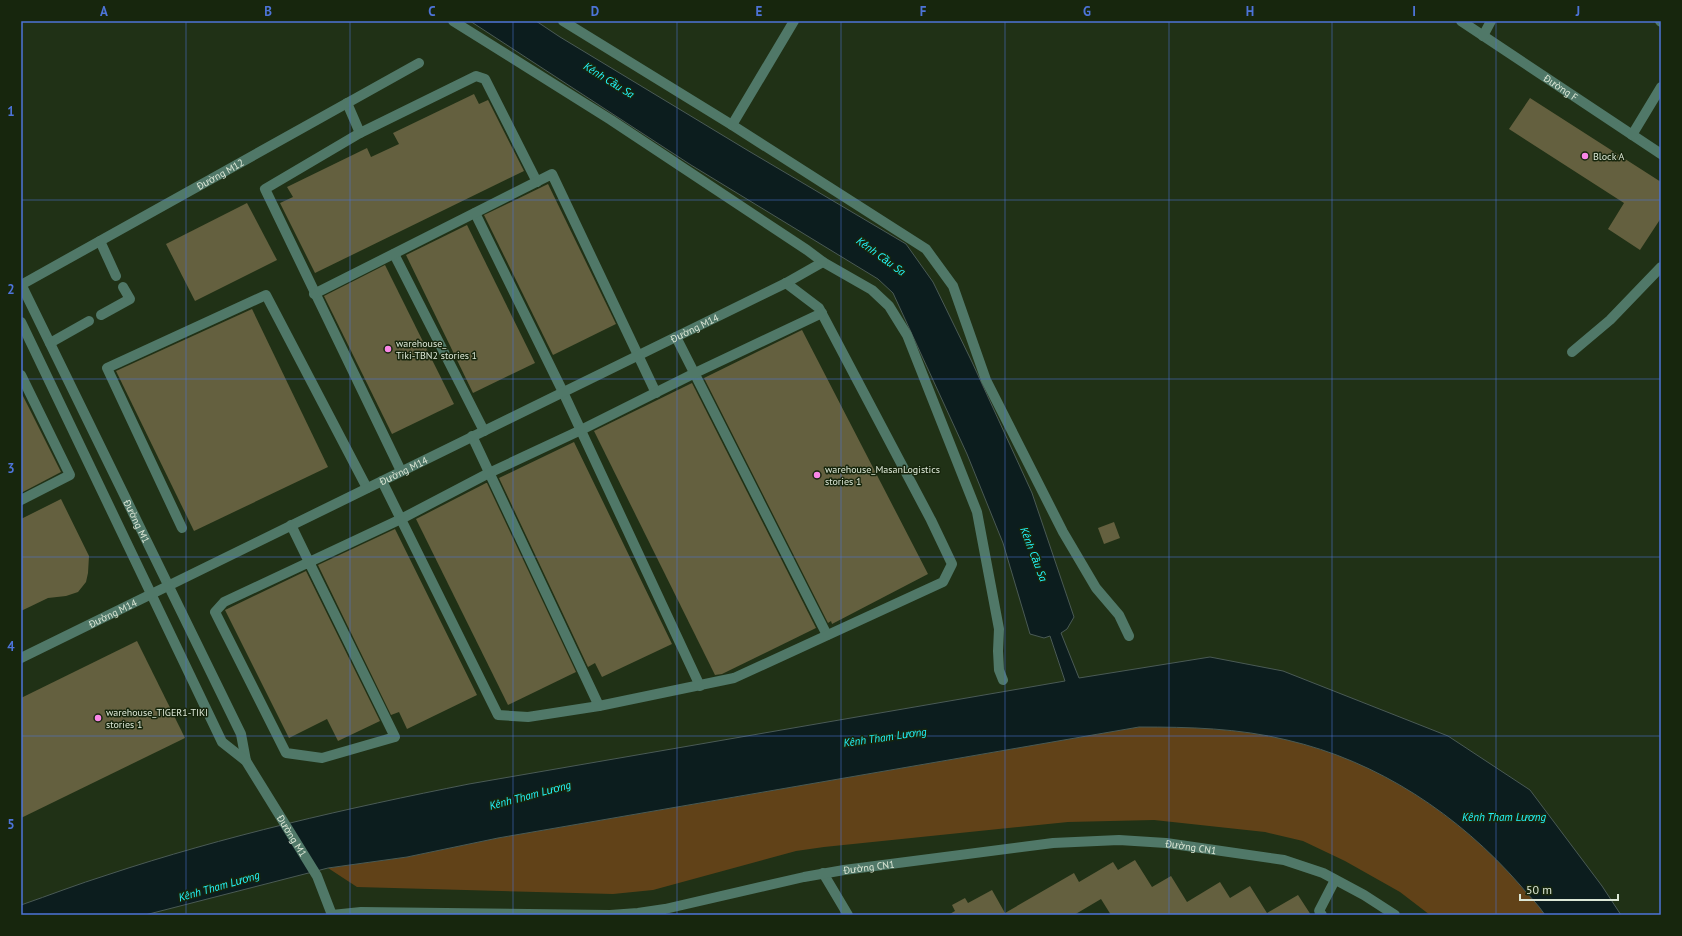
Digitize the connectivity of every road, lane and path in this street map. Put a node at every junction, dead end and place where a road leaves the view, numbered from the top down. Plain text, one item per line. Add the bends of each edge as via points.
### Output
1 (453, 21) edge
2 (563, 21) edge
3 (794, 21) edge
4 (1461, 21) edge
5 (1491, 21) edge
6 (1483, 36) junction
7 (419, 63) dead end
8 (1661, 87) edge
9 (347, 103) junction
10 (732, 125) junction
11 (360, 133) junction
12 (1632, 135) junction
13 (1661, 154) edge
14 (537, 182) junction
15 (474, 213) junction
16 (100, 242) junction
17 (394, 254) junction
18 (823, 262) junction
19 (1661, 267) edge
20 (116, 276) dead end
21 (786, 283) junction
22 (21, 285) edge
23 (123, 287) dead end
24 (314, 294) junction
25 (822, 313) junction
26 (101, 315) dead end
27 (89, 321) dead end
28 (21, 322) edge
29 (676, 337) junction
30 (50, 343) junction
31 (1572, 352) dead end
32 (638, 355) junction
33 (694, 374) junction
34 (21, 375) edge
35 (563, 392) junction
36 (656, 393) junction
37 (581, 430) junction
38 (484, 431) junction
39 (472, 436) junction
40 (401, 471) junction
41 (489, 473) junction
42 (382, 481) junction
43 (367, 488) junction
44 (21, 500) edge
45 (401, 520) junction
46 (291, 525) junction
47 (182, 528) dead end
48 (309, 562) junction
49 (169, 585) junction
50 (151, 594) junction
51 (827, 635) junction
52 (1129, 636) dead end
53 (21, 658) edge
54 (1003, 680) dead end
55 (700, 686) junction
56 (599, 706) junction
57 (246, 760) junction
58 (823, 873) junction
59 (1335, 880) junction
60 (332, 915) edge
61 (848, 915) edge
62 (1322, 915) edge
63 (1395, 915) edge

1 - 18 street via 617,125
2 - 10 street
3 - 10 street
4 - 6 street, Đường F
5 - 6 street
6 - 12 street, Đường F
7 - 9 street, Đường M12
8 - 12 street
9 - 11 street
9 - 16 street, Đường M12
10 - 52 street via 926,248 953,286 986,380 1063,532 1096,588 1119,615
11 - 14 street via 476,76 485,79
11 - 24 street via 265,189
12 - 13 street, Đường F
14 - 15 street
14 - 32 street via 552,174
15 - 17 street
15 - 35 street
16 - 20 street
16 - 22 street, Đường M12
17 - 24 street
17 - 38 street
18 - 21 street, Đường M14
18 - 54 street via 872,290 889,306 907,335 977,512 999,629 999,670
19 - 31 street via 1610,320
21 - 25 street
21 - 29 street, Đường M14
22 - 30 street, Đường M1
23 - 26 street via 130,299
24 - 40 street
25 - 33 street
25 - 51 street via 932,520 952,564 943,582
27 - 30 street
28 - 50 street, Đường M1
29 - 32 street, Đường M14
29 - 33 street
30 - 49 street, Đường M1
32 - 35 street, Đường M14
32 - 36 street
33 - 36 street
33 - 51 street
34 - 44 street via 70,475
35 - 37 street
35 - 38 street, Đường M14
36 - 37 street
37 - 41 street
37 - 55 street
38 - 39 street, Đường M14
39 - 40 street, Đường M14
39 - 41 street
40 - 42 street, Đường M14
41 - 45 street
41 - 56 street
42 - 43 street, Đường M14
42 - 45 street
43 - 46 street, Đường M14
43 - 47 street via 266,295 107,368
45 - 48 street
45 - 56 street via 498,715 528,717
46 - 48 street
46 - 49 street, Đường M14
48 - 48 street via 395,737 322,758 286,753 215,612 224,602
49 - 50 street, Đường M14
49 - 57 street, Đường M1 via 241,734
50 - 53 street, Đường M14
50 - 57 street, Đường M1 via 222,742
51 - 55 street via 734,678
55 - 56 street
57 - 60 street, Đường M1 via 317,876
58 - 59 street, Đường CN1 via 1053,844 1119,840 1166,843 1272,857 1310,868
58 - 60 street, Đường CN1 via 638,913 610,915 361,912
58 - 61 street
59 - 62 street via 1319,911
59 - 63 street, Đường CN1

